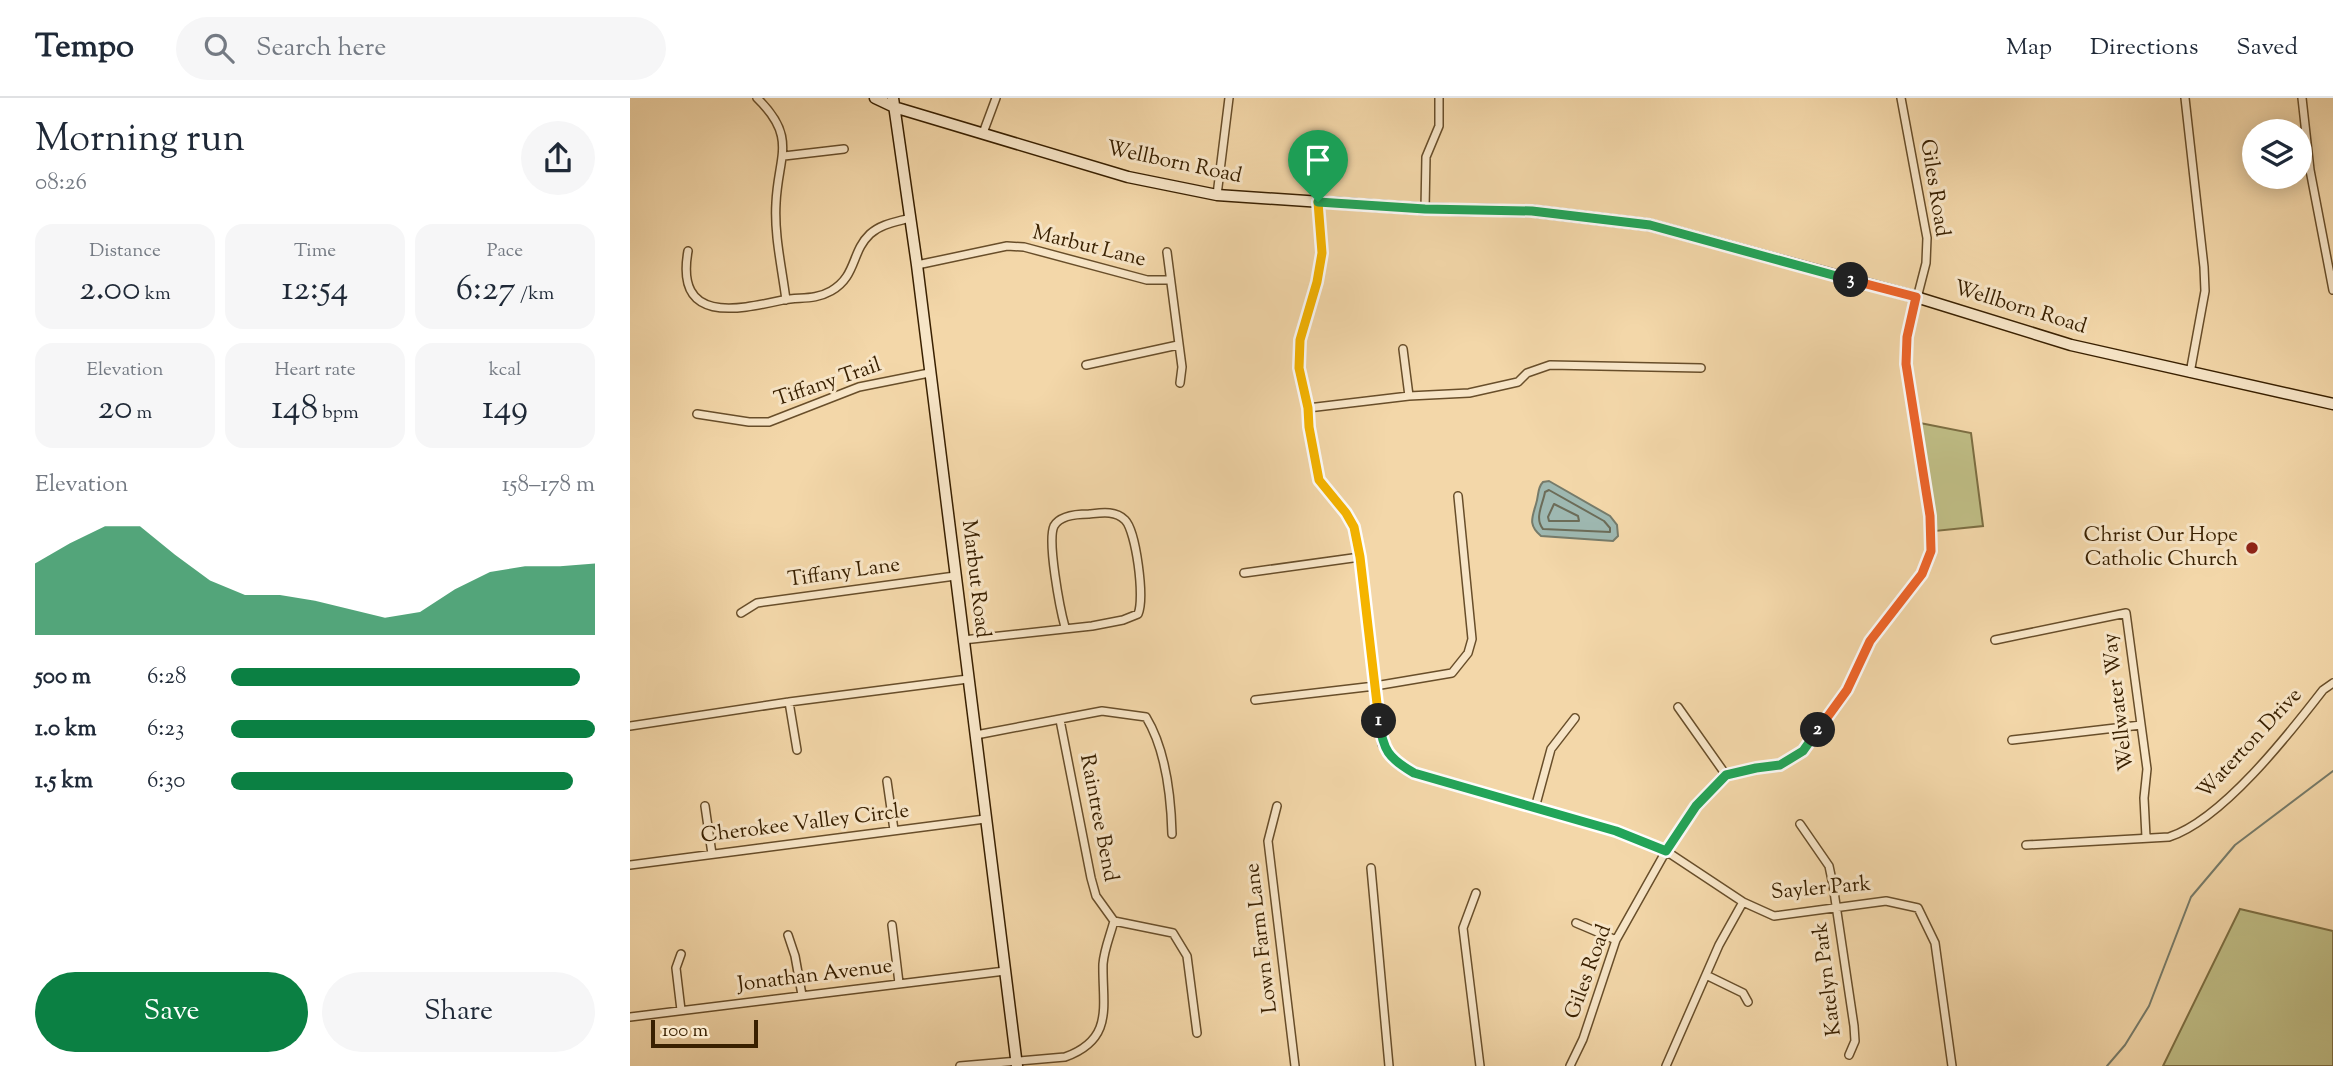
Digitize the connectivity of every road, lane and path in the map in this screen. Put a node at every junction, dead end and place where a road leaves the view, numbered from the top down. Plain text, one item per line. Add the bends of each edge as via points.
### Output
1 (757, 98) edge
2 (875, 98) edge
3 (996, 98) edge
4 (1229, 98) edge
5 (1439, 98) edge
6 (1901, 98) edge
7 (2185, 98) edge
8 (2302, 98) edge
9 (894, 102) edge
10 (984, 133) junction
11 (844, 149) dead end
12 (784, 156) junction
13 (1217, 195) junction
14 (1318, 202) junction
15 (1425, 209) junction
16 (910, 218) junction
17 (688, 251) dead end
18 (1167, 251) dead end
19 (917, 265) junction
20 (1170, 280) junction
21 (2333, 290) edge
22 (1916, 297) junction
23 (786, 300) junction
24 (1178, 345) junction
25 (1403, 349) dead end
26 (1087, 365) dead end
27 (1702, 368) dead end
28 (929, 373) junction
29 (2190, 373) junction
30 (1180, 383) dead end
31 (1409, 396) junction
32 (2333, 404) edge
33 (1308, 408) junction
34 (697, 414) dead end
35 (1458, 496) dead end
36 (1360, 557) junction
37 (1244, 573) dead end
38 (955, 576) junction
39 (741, 613) dead end
40 (1065, 627) junction
41 (963, 640) junction
42 (1995, 640) dead end
43 (968, 679) junction
44 (2333, 683) edge
45 (1375, 686) junction
46 (1255, 700) dead end
47 (789, 702) junction
48 (1678, 707) dead end
49 (1575, 718) dead end
50 (1060, 720) junction
51 (2141, 725) junction
52 (630, 726) edge
53 (976, 735) junction
54 (2012, 740) dead end
55 (797, 750) dead end
56 (1726, 775) junction
57 (887, 781) dead end
58 (705, 806) dead end
59 (1277, 806) dead end
60 (1535, 808) junction
61 (985, 819) junction
62 (1800, 824) dead end
63 (894, 830) junction
64 (1172, 834) dead end
65 (2146, 837) junction
66 (2026, 845) dead end
67 (1666, 851) junction
68 (712, 854) junction
69 (630, 865) edge
70 (1371, 868) dead end
71 (1476, 893) dead end
72 (1744, 902) junction
73 (1837, 907) junction
74 (1114, 921) junction
75 (1576, 923) dead end
76 (892, 925) dead end
77 (788, 935) dead end
78 (1616, 940) junction
79 (681, 954) dead end
80 (1004, 971) junction
81 (1706, 975) junction
82 (899, 983) junction
83 (802, 995) junction
84 (1748, 1002) dead end
85 (681, 1010) junction
86 (630, 1017) edge
87 (1197, 1033) dead end
88 (1849, 1055) dead end
89 (1017, 1064) edge
90 (960, 1066) edge
91 (1295, 1066) edge
92 (1389, 1066) edge
93 (1480, 1066) edge
94 (1570, 1066) edge
95 (1666, 1066) edge
96 (1952, 1066) edge

1 - 12 street via 782,131
2 - 9 street, Wellborn Road
3 - 10 street
4 - 13 street
5 - 15 street via 1439,126 1426,157
6 - 22 street, Giles Road via 1927,239
7 - 29 street via 2205,279
8 - 21 street via 2310,170
9 - 10 street, Wellborn Road
9 - 16 street, Marbut Road
10 - 13 street, Wellborn Road via 1128,177
11 - 12 street
12 - 23 street via 776,202
13 - 14 street, Wellborn Road
14 - 15 street, Wellborn Road
14 - 33 street, Sayler Park via 1322,253 1300,340 1299,368
15 - 22 street, Wellborn Road via 1532,211 1650,225
16 - 19 street, Marbut Road
16 - 23 street via 869,235 847,279 832,290 815,298
17 - 23 street via 685,274 696,300 736,309
18 - 20 street
19 - 20 street, Marbut Lane via 1024,247 1147,281
19 - 28 street, Marbut Road
20 - 24 street
22 - 29 street, Wellborn Road via 2071,345
22 - 56 street, Giles Road via 1906,364 1930,516 1931,551 1922,574 1870,641 1847,690 1803,751 1780,765
24 - 26 street
24 - 30 street
25 - 31 street
27 - 31 street via 1550,365 1527,373 1518,382 1469,393
28 - 34 street, Tiffany Trail via 859,387 769,422
28 - 38 street, Marbut Road
29 - 32 street, Wellborn Road
31 - 33 street
33 - 36 street, Sayler Park via 1319,480 1354,527
35 - 45 street via 1472,639 1468,653 1452,673
36 - 37 street
36 - 45 street, Sayler Park
38 - 39 street, Tiffany Lane via 757,603
38 - 41 street, Marbut Road
40 - 40 street via 1092,626 1138,614 1141,597 1132,531 1120,516 1083,514 1055,525 1052,542
40 - 41 street
41 - 43 street, Marbut Road
42 - 51 street, Wellwater Way via 2126,613
43 - 47 street
43 - 53 street, Marbut Road
44 - 65 street, Waterton Drive via 2253,773 2195,825 2169,837
45 - 46 street
45 - 60 street, Sayler Park via 1382,744 1399,765
47 - 52 street
47 - 55 street
48 - 56 street
49 - 60 street via 1551,750
50 - 53 street
50 - 64 street via 1101,711 1146,717 1162,754
50 - 74 street, Raintree Bend via 1091,878 1096,896
51 - 54 street
51 - 65 street, Wellwater Way via 2147,768
53 - 61 street, Marbut Road
56 - 67 street, Giles Road via 1696,806
57 - 63 street
58 - 68 street
59 - 91 street, Lown Farm Lane via 1268,841
60 - 67 street, Sayler Park
61 - 63 street, Cherokee Valley Circle
61 - 80 street, Marbut Road
62 - 73 street, Katelyn Park via 1829,866
63 - 68 street, Cherokee Valley Circle
65 - 66 street, Waterton Drive
67 - 72 street, Sayler Park
67 - 78 street, Giles Road
68 - 69 street, Cherokee Valley Circle
70 - 92 street
71 - 93 street via 1463,929
72 - 73 street, Sayler Park via 1774,915
72 - 81 street
73 - 88 street, Katelyn Park via 1855,1041
73 - 96 street, Sayler Park via 1886,901 1918,908 1935,943
74 - 87 street via 1173,933 1187,956
74 - 89 street via 1104,953 1104,1014 1091,1041 1065,1057
75 - 78 street
76 - 82 street
77 - 83 street
78 - 94 street, Giles Road
79 - 85 street via 676,968
80 - 82 street, Jonathan Avenue
80 - 89 street, Marbut Road
81 - 84 street via 1743,993
81 - 95 street
82 - 83 street, Jonathan Avenue
83 - 85 street, Jonathan Avenue
85 - 86 street, Jonathan Avenue
89 - 90 street

